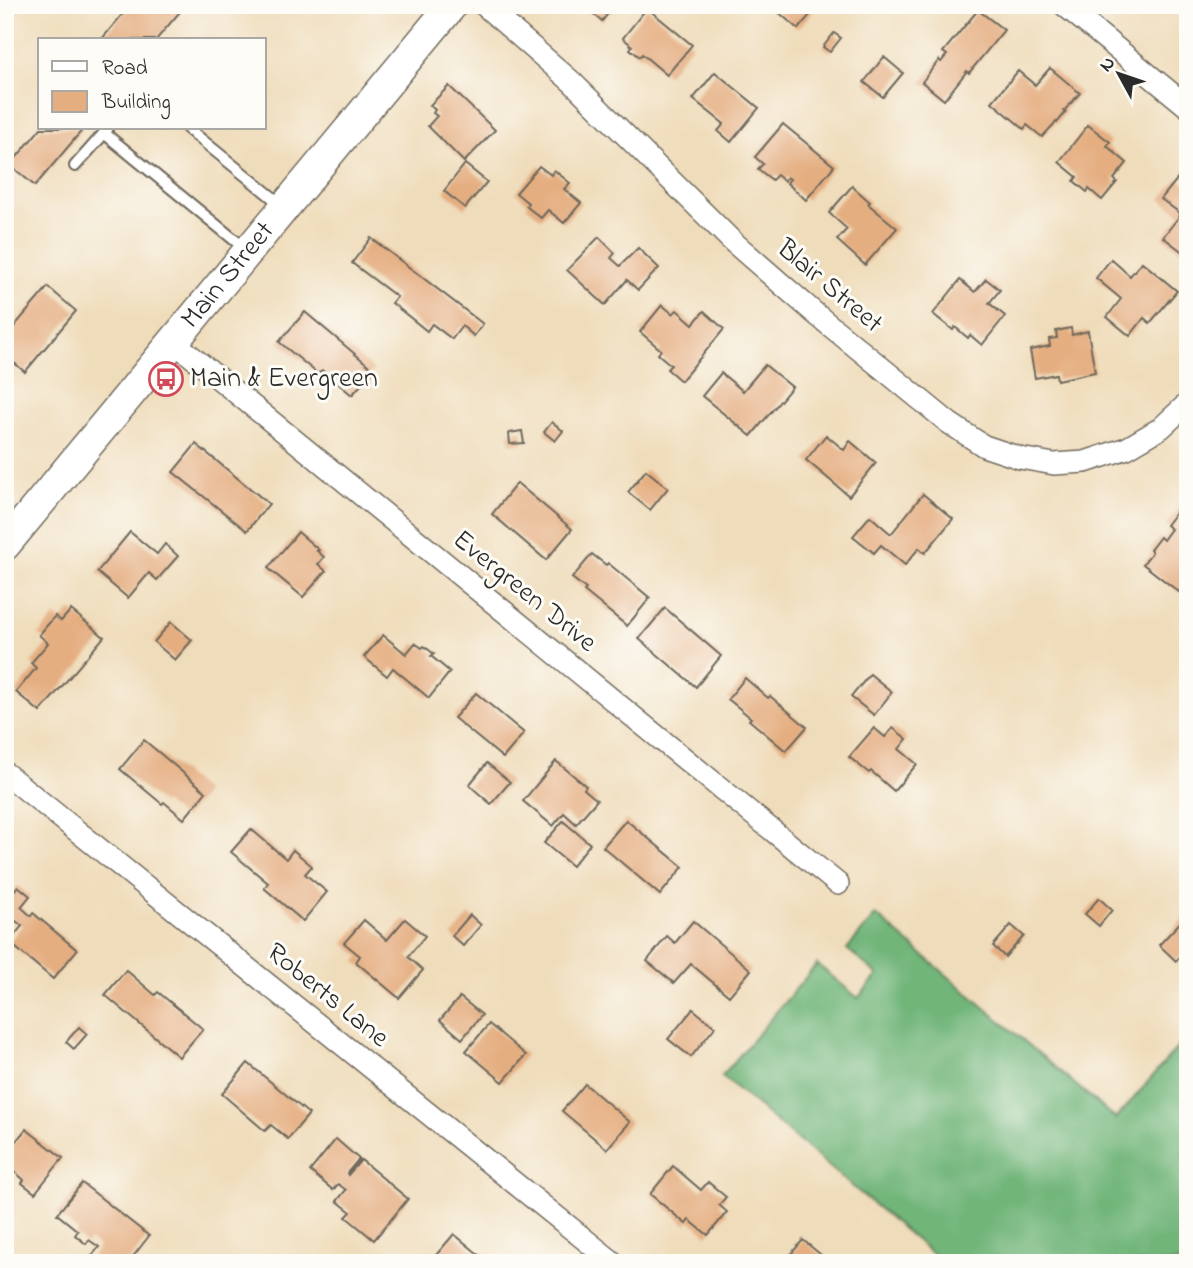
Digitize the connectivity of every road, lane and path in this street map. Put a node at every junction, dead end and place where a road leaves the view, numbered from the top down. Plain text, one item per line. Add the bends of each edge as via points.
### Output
1 (453, 5) edge
2 (484, 5) edge
3 (1078, 10) edge
4 (1188, 107) edge
5 (106, 130) edge
6 (189, 130) edge
7 (75, 166) dead end
8 (285, 208) junction
9 (249, 251) junction
10 (174, 342) junction
11 (1188, 403) edge
12 (5, 545) edge
13 (5, 773) edge
14 (838, 884) dead end
15 (614, 1263) edge

1 - 8 main road, Main Street
2 - 11 street, Blair Street via 572,82 731,240 949,423 984,446 1055,464 1085,462 1127,448 1161,428
3 - 4 street
5 - 7 lane
5 - 9 lane
6 - 8 lane
8 - 9 main road, Main Street
9 - 10 main road, Main Street
10 - 12 main road, Main Street
10 - 14 street, Evergreen Drive
13 - 15 street, Roberts Lane

